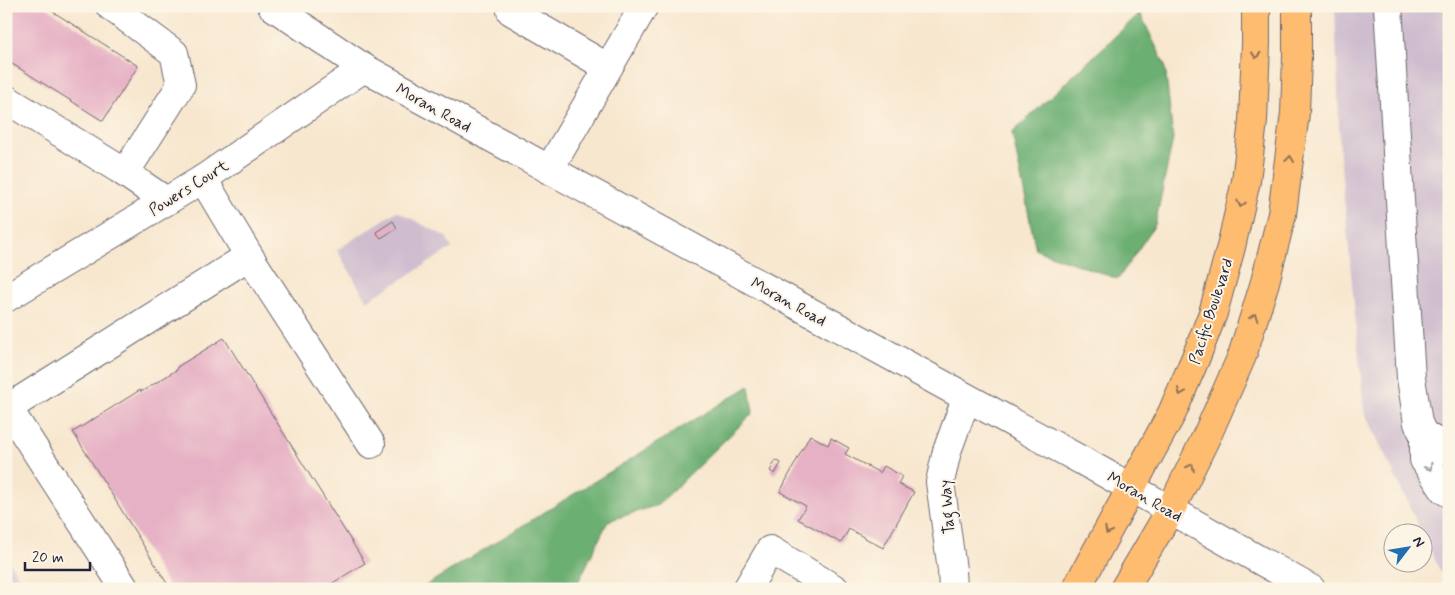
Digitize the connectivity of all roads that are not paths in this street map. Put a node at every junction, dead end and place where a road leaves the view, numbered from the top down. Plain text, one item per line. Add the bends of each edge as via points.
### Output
1 (110, 6) edge
2 (272, 6) edge
3 (644, 6) edge
4 (1256, 6) edge
5 (1297, 6) edge
6 (1388, 6) edge
7 (511, 11) dead end
8 (607, 67) junction
9 (364, 68) junction
10 (6, 99) edge
11 (549, 170) junction
12 (125, 173) junction
13 (203, 179) junction
14 (166, 201) junction
15 (249, 256) junction
16 (6, 298) edge
17 (966, 398) junction
18 (7, 407) edge
19 (1424, 435) junction
20 (371, 444) dead end
21 (1449, 451) edge
22 (1131, 488) junction
23 (1449, 493) edge
24 (1170, 511) junction
25 (125, 589) edge
26 (747, 589) edge
27 (835, 589) edge
28 (953, 589) edge
29 (1076, 589) edge
30 (1124, 589) edge
31 (1311, 589) edge

1 - 12 street via 174,53 181,85
2 - 9 street, Moran Road
3 - 8 street
4 -> 22 main road, Pacific Boulevard via 1252,125 1246,181 1231,247 1196,357 1172,413
24 -> 5 main road via 1242,356 1265,282 1282,214 1295,113
6 - 19 street via 1411,378 1418,423
7 - 8 street
8 - 11 street
9 - 11 street, Moran Road
9 - 13 street, Powers Court
10 - 12 street
11 - 17 street, Moran Road
12 - 14 street
13 - 14 street, Powers Court
13 - 15 street
14 - 16 street, Powers Court
15 - 18 street
15 - 20 street
17 - 22 street, Moran Road
17 - 28 street, Tag Way via 940,482
18 - 25 street
19 - 21 street
19 -> 23 street via 1424,460
22 - 24 street, Moran Road
22 -> 29 main road, Pacific Boulevard
24 - 30 main road
24 - 31 street, Moran Road
26 - 27 street via 770,550

